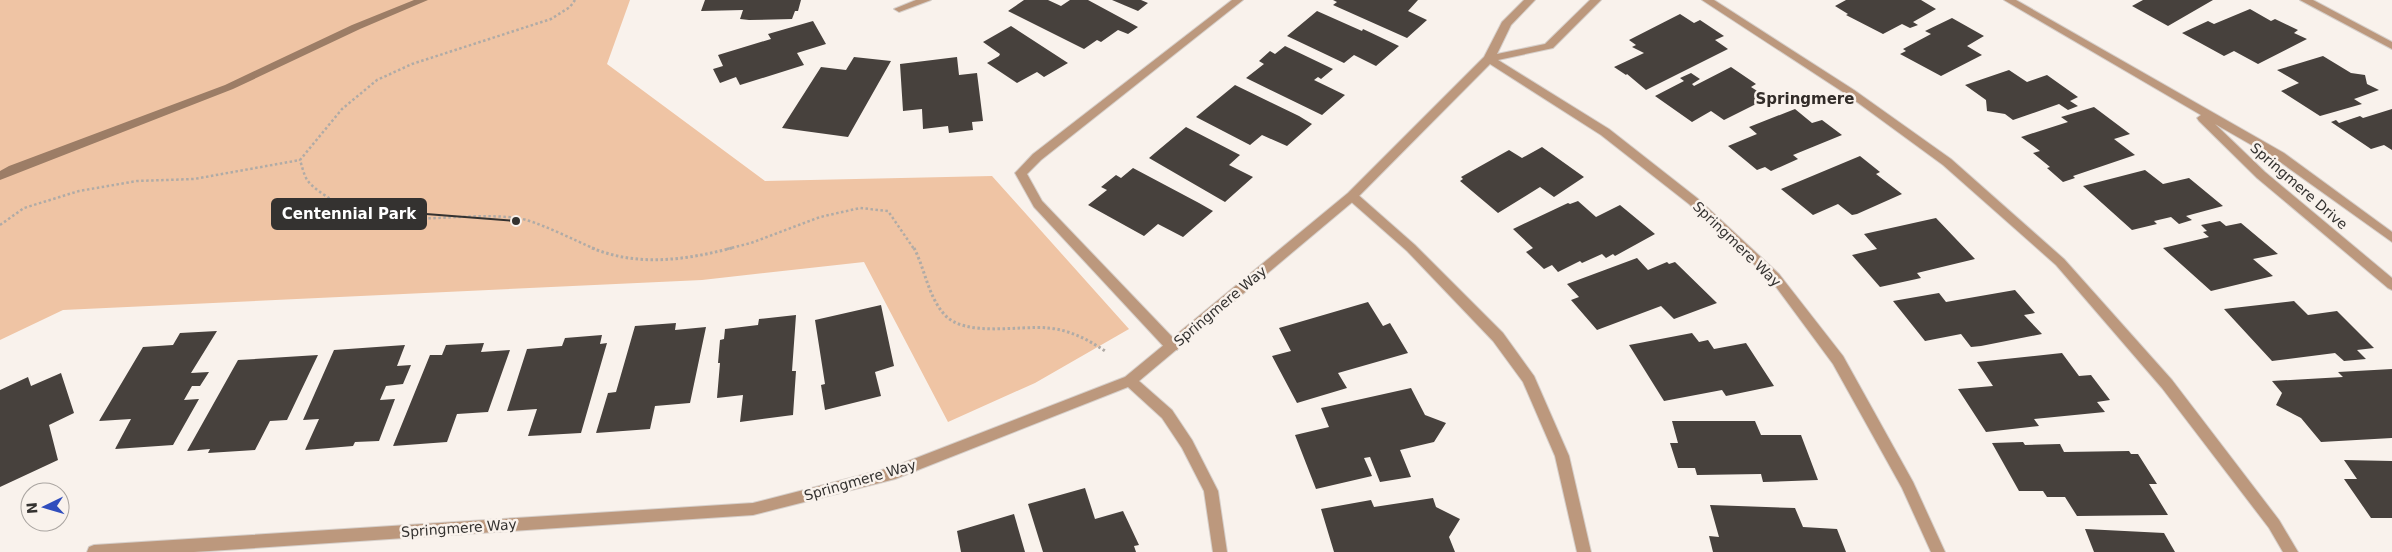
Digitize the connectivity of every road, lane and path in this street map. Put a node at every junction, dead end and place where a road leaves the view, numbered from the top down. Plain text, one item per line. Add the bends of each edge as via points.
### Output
1 (575, 0) edge
2 (926, 0) edge
3 (1238, 0) edge
4 (1530, 0) edge
5 (1596, 0) edge
6 (1707, 0) edge
7 (2009, 0) edge
8 (2305, 0) edge
9 (899, 10) dead end
10 (2392, 46) edge
11 (1489, 59) junction
12 (2190, 106) junction
13 (300, 160) junction
14 (1352, 196) junction
15 (0, 226) edge
16 (2392, 238) edge
17 (2392, 284) edge
18 (1172, 346) junction
19 (1105, 351) dead end
20 (1130, 381) junction
21 (94, 552) edge
22 (1220, 552) edge
23 (1584, 552) edge
24 (1938, 552) edge
25 (2291, 552) edge

1 - 13 path via 551,19 412,64 377,80 342,109
2 - 9 street
3 - 18 street via 1037,157 1021,173 1038,204
4 - 11 street, Springmere Way via 1506,24
5 - 11 street via 1549,46
6 - 25 street via 1850,92 1947,162 2060,262 2167,384 2274,524
7 - 12 street, Springmere Drive
8 - 10 street
11 - 14 street, Springmere Way
11 - 24 street, Springmere Way via 1605,132 1693,201 1775,277 1838,360 1908,486
12 - 16 street, Springmere Drive via 2280,156
12 - 17 street, Springmere Drive via 2261,175
13 - 15 path via 191,180 130,182 48,199 14,212
13 - 19 path via 308,181 323,194 343,207 369,216 488,215 520,218 607,254 644,260 676,259 716,252 751,243 820,217 860,208 888,211 916,252 935,300 950,320 980,327 1048,328 1081,335
14 - 18 street, Springmere Way
14 - 23 street via 1411,248 1498,337 1529,380 1562,456
18 - 20 street, Springmere Way
20 - 21 street, Springmere Way via 895,473 753,509
20 - 22 street via 1167,414 1187,444 1211,491

